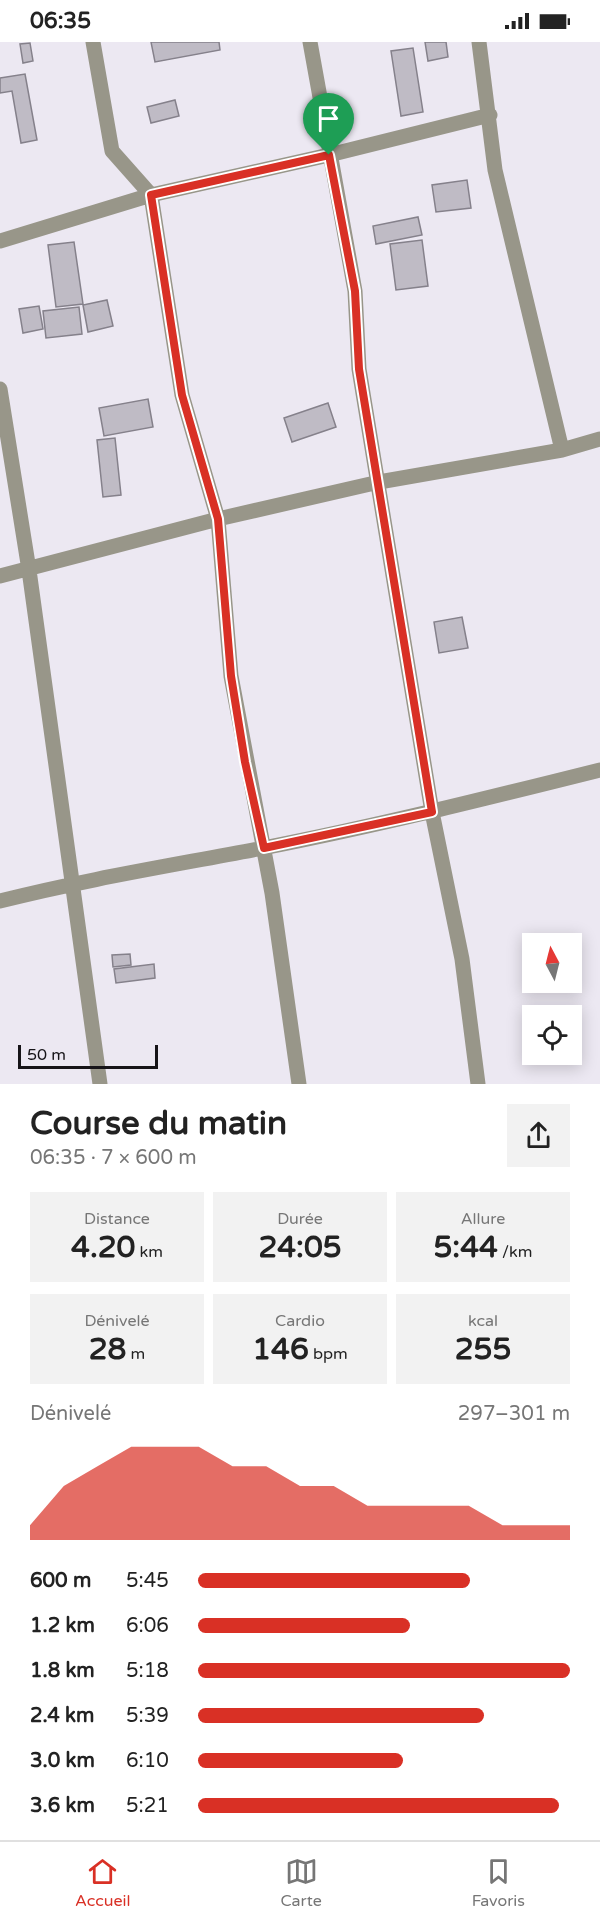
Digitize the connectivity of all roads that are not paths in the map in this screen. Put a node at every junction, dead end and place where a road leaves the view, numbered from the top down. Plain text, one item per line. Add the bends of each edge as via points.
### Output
1 (93, 42) edge
2 (310, 42) edge
3 (479, 42) edge
4 (490, 115) junction
5 (329, 155) junction
6 (151, 195) junction
7 (0, 241) edge
8 (0, 389) edge
9 (600, 439) edge
10 (562, 450) junction
11 (379, 482) junction
12 (218, 519) junction
13 (28, 570) junction
14 (0, 576) edge
15 (600, 770) edge
16 (432, 812) junction
17 (264, 848) junction
18 (72, 883) junction
19 (0, 901) edge
20 (100, 1084) edge
21 (299, 1084) edge
22 (478, 1084) edge

1 - 6 street via 112,151
2 - 5 street
3 - 4 street
4 - 5 street
4 - 10 street via 495,170
5 - 6 street
5 - 11 street via 355,291 359,369
6 - 7 street
6 - 12 street via 182,395
8 - 13 street
9 - 10 street
10 - 11 street
11 - 12 street
11 - 16 street
12 - 13 street
12 - 17 street via 231,676
13 - 14 street
13 - 18 street
15 - 16 street
16 - 17 street
16 - 22 street via 462,959
17 - 18 street
17 - 21 street
18 - 19 street
18 - 20 street

